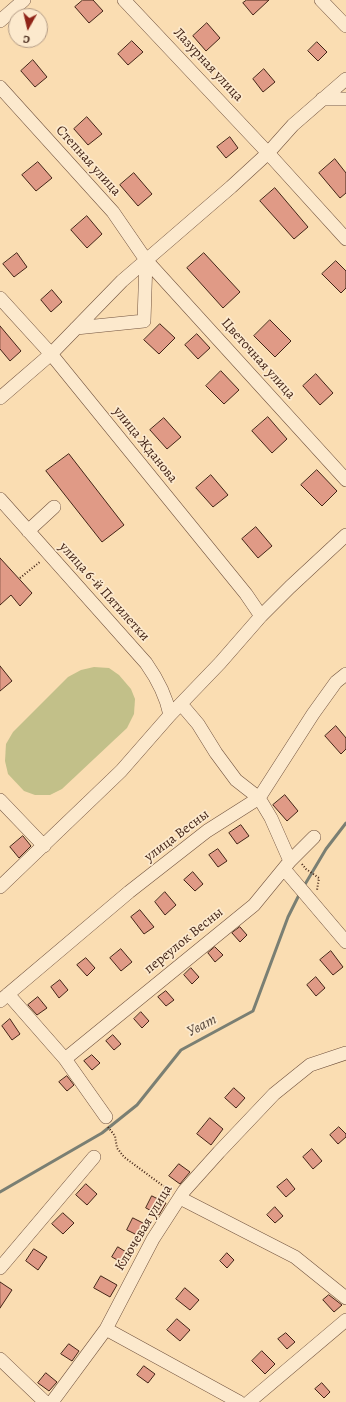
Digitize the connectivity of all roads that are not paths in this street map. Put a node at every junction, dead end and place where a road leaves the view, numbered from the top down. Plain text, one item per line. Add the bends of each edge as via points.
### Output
1 (24, 0) edge
2 (124, 0) edge
3 (321, 0) edge
4 (0, 21) edge
5 (346, 26) edge
6 (346, 78) edge
7 (0, 88) edge
8 (322, 99) junction
9 (346, 99) edge
10 (268, 153) junction
11 (346, 239) edge
12 (146, 260) junction
13 (0, 298) edge
14 (76, 328) junction
15 (51, 354) junction
16 (0, 398) edge
17 (346, 480) edge
18 (0, 499) edge
19 (54, 507) dead end
20 (28, 531) junction
21 (346, 535) edge
22 (261, 616) junction
23 (346, 674) edge
24 (181, 704) junction
25 (170, 715) junction
26 (259, 798) junction
27 (0, 800) edge
28 (314, 837) dead end
29 (44, 846) junction
30 (287, 865) junction
31 (0, 887) edge
32 (346, 942) edge
33 (4, 998) edge
34 (346, 1052) edge
35 (65, 1059) junction
36 (106, 1121) road end
37 (94, 1157) dead end
38 (180, 1198) junction
39 (0, 1268) edge
40 (346, 1298) edge
41 (346, 1320) edge
42 (106, 1329) junction
43 (0, 1359) edge
44 (45, 1402) edge
45 (52, 1402) edge
46 (239, 1402) edge
47 (249, 1402) edge

1 - 4 street
2 - 10 street, Лазурная улица
3 - 5 street
6 - 8 street
7 - 12 street, Степная улица via 113,212
8 - 9 street
8 - 10 street via 293,125
10 - 11 street
10 - 12 street
12 - 14 street
12 - 14 street via 144,321
12 - 17 street, Цветочная улица
13 - 15 street, улица Жданова
14 - 15 street
15 - 16 street
15 - 22 street, улица Жданова via 246,594
18 - 20 street, улица 6-й Пятилетки
19 - 20 street
20 - 25 street, улица 6-й Пятилетки via 46,558 146,663 164,692
21 - 22 street
22 - 24 street
23 - 26 street, улица Весны via 336,682 313,714
24 - 25 street
24 - 26 street via 198,724 236,780
25 - 29 street via 121,772
26 - 30 street via 271,818
26 - 33 street, улица Весны via 207,831
27 - 29 street
28 - 30 street, переулок Весны
29 - 31 street
30 - 32 street
30 - 35 street, переулок Весны via 254,904
33 - 35 street
34 - 38 street, Ключевая улица via 310,1065 274,1094
35 - 36 street
37 - 39 street
38 - 40 street via 295,1258
38 - 42 street, Ключевая улица via 153,1239
41 - 47 street
42 - 45 street, Ключевая улица
42 - 46 street
43 - 44 street

